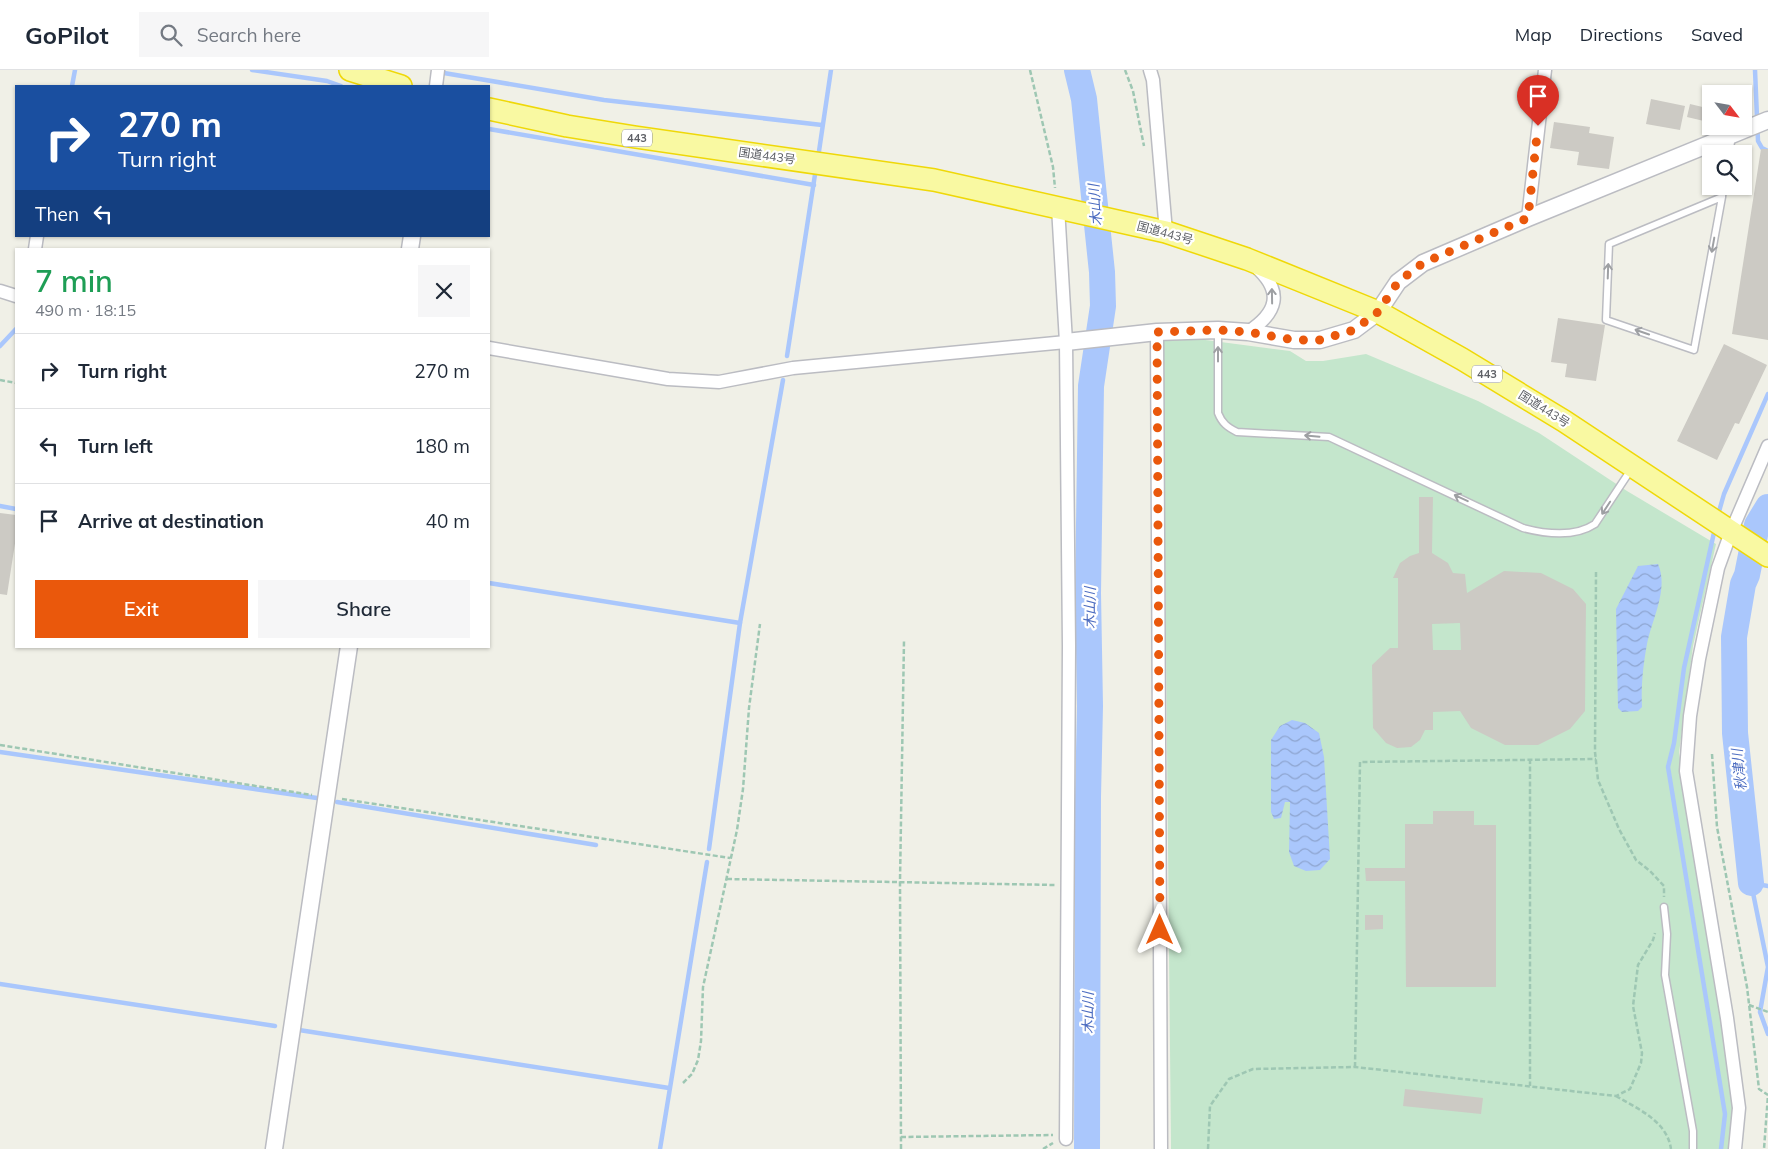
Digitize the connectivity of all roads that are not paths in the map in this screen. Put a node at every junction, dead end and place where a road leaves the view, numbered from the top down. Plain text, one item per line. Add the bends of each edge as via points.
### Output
1 (350, 70) edge
2 (438, 70) edge
3 (1150, 70) edge
4 (1544, 70) edge
5 (398, 85) edge
6 (436, 85) edge
7 (490, 109) edge
8 (1732, 135) joint
9 (1730, 145) edge
10 (1722, 197) joint
11 (1058, 207) junction
12 (1528, 218) junction
13 (1160, 231) junction
14 (1247, 259) junction
15 (0, 291) edge
16 (15, 296) edge
17 (1378, 312) junction
18 (1218, 330) junction
19 (1248, 332) junction
20 (1152, 333) junction
21 (1066, 342) junction
22 (490, 348) edge
23 (1768, 446) edge
24 (1632, 467) junction
25 (1721, 525) junction
26 (1768, 556) edge
27 (349, 648) edge
28 (1664, 907) road end
29 (1066, 1139) road end
30 (274, 1149) edge
31 (1160, 1149) edge
32 (1693, 1149) edge
33 (1735, 1149) edge

1 - 5 highway
2 - 6 street
3 - 13 street
4 - 12 street
7 - 11 highway, 国道443号 / 443 via 634,137 934,180
8 - 9 lane
8 - 12 street
10 -> 10 lane via 1694,350 1606,320 1609,244
11 - 13 highway, 国道443号 / 443
11 - 21 street
12 - 17 street via 1423,263 1398,282
13 - 14 highway, 国道443号 / 443
14 - 17 highway, 国道443号 / 443
19 -> 14 street via 1270,313 1274,298 1262,272
15 - 16 street
17 - 19 street via 1354,330 1320,340 1294,340
17 - 24 highway, 国道443号 / 443 via 1462,359
18 - 19 street
18 - 20 street
24 -> 18 lane via 1595,524 1586,530 1553,533 1523,528 1329,437 1237,432 1228,428 1218,413
20 - 21 street
20 - 31 street
21 - 22 street via 793,368 719,382 668,379
21 - 29 street via 1069,646
23 - 25 street
24 - 25 highway, 国道443号 / 443
25 - 26 highway, 国道443号 / 443
25 - 33 street via 1718,568 1690,716 1686,771 1739,1108
27 - 30 street
28 - 32 lane via 1665,975 1693,1131

